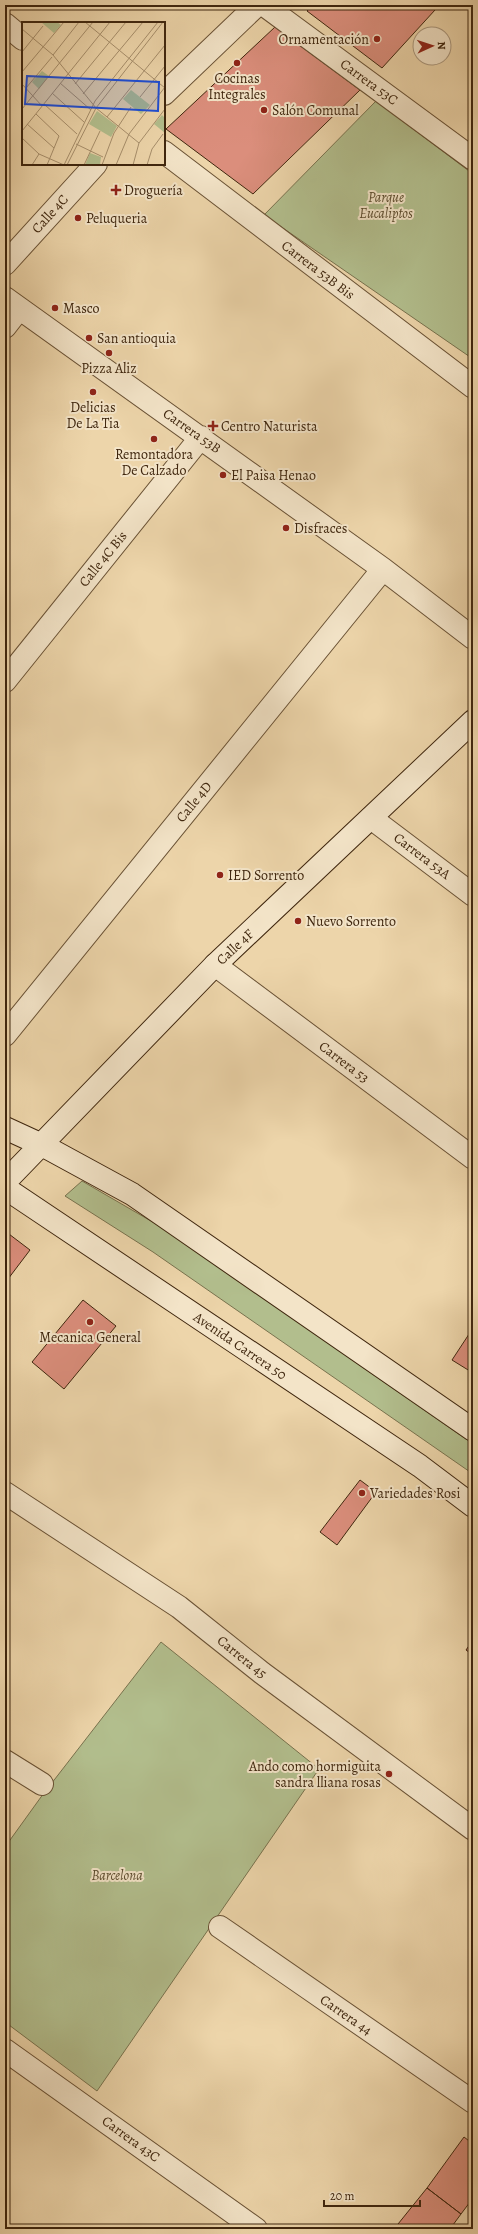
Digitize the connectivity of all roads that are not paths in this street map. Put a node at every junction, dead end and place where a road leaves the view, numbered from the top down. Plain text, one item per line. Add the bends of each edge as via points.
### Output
1 (257, 5) edge
2 (264, 5) edge
3 (5, 24) edge
4 (22, 38) edge
5 (165, 93) edge
6 (165, 153) edge
7 (473, 159) edge
8 (95, 165) edge
9 (5, 264) edge
10 (12, 304) edge
11 (5, 327) edge
12 (473, 387) edge
13 (201, 436) junction
14 (383, 569) junction
15 (473, 638) edge
16 (5, 681) edge
17 (473, 721) edge
18 (371, 818) junction
19 (473, 895) edge
20 (215, 965) junction
21 (5, 1035) edge
22 (5, 1128) edge
23 (42, 1144) junction
24 (473, 1158) edge
25 (5, 1182) edge
26 (5, 1188) edge
27 (473, 1430) edge
28 (5, 1493) edge
29 (473, 1506) edge
30 (5, 1761) edge
31 (42, 1784) dead end
32 (473, 1829) edge
33 (220, 1927) dead end
34 (5, 2050) edge
35 (473, 2102) edge
36 (256, 2229) edge

1 - 5 street
2 - 7 street, Carrera 53C
3 - 4 street
6 - 12 street, Carrera 53B Bis
8 - 9 street, Calle 4C
10 - 11 street
10 - 13 street, Carrera 53B
13 - 14 street, Carrera 53B
13 - 16 street, Calle 4C Bis
14 - 15 street, Carrera 53B
14 - 21 street, Calle 4D
17 - 18 street, Calle 4F
18 - 19 street, Carrera 53A
18 - 20 street, Calle 4F
20 - 23 street, Calle 4F
20 - 24 street, Carrera 53
22 - 23 street
23 - 25 street, Calle 4F
23 - 27 street via 102,1176 158,1211
26 - 29 street, Avenida Carrera 50 via 420,1466
28 - 32 street, Carrera 45 via 179,1607 262,1673
30 - 31 street
33 - 35 street, Carrera 44
34 - 36 street, Carrera 43C

